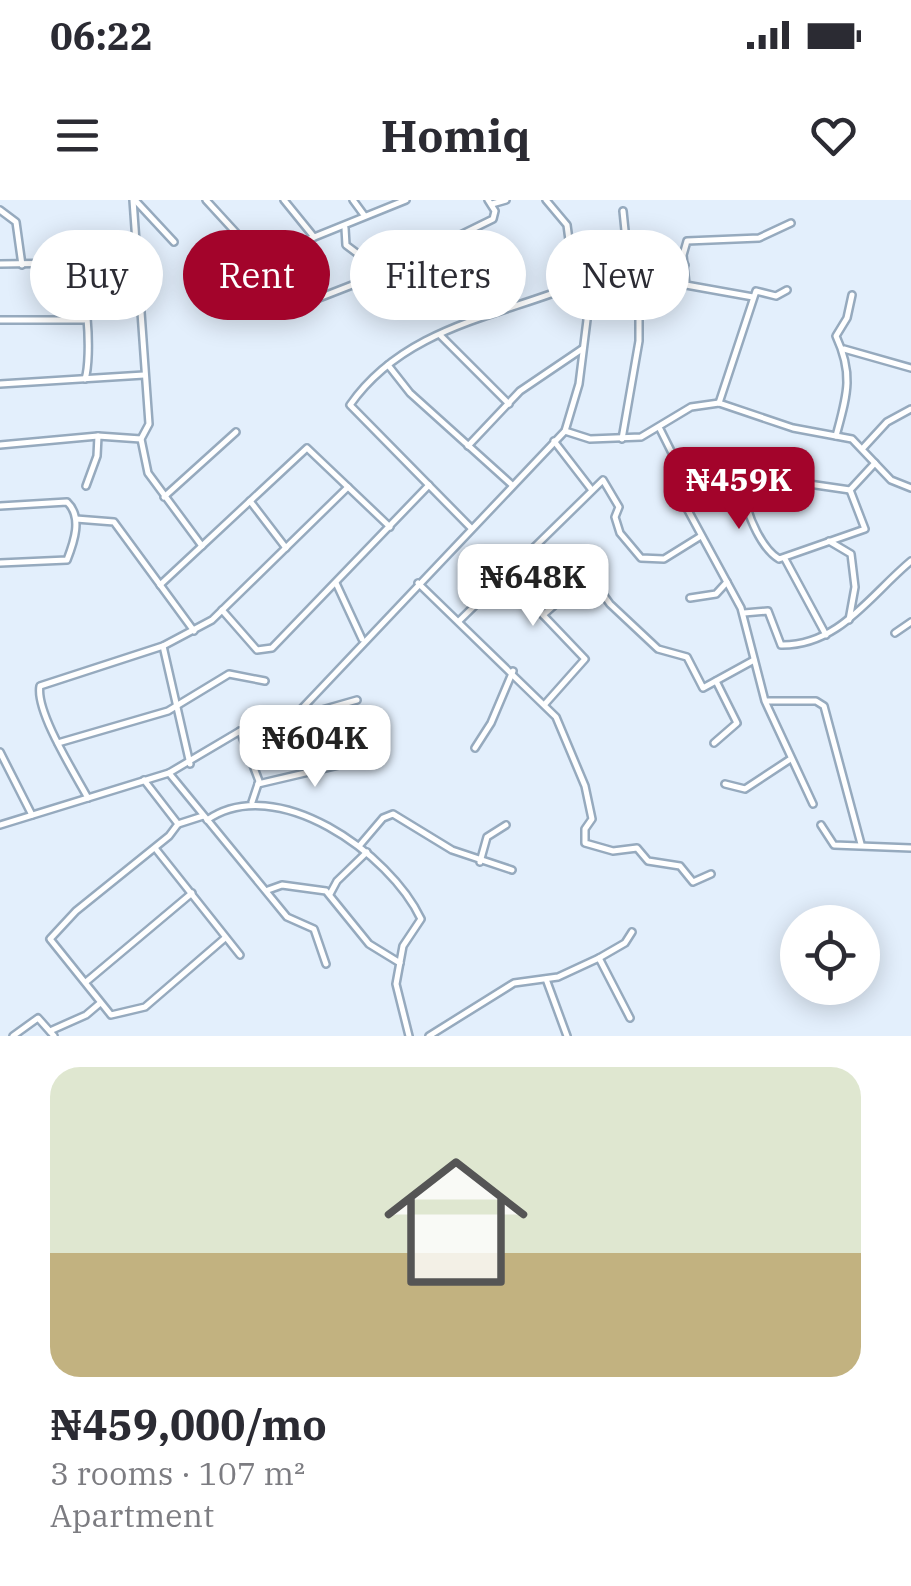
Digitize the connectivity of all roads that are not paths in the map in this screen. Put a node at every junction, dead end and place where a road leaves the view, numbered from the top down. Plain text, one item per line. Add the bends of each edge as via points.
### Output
1 (134, 200) edge
2 (206, 200) edge
3 (284, 200) edge
4 (353, 200) edge
5 (406, 200) edge
6 (506, 200) edge
7 (546, 200) edge
8 (490, 202) edge
9 (0, 210) edge
10 (623, 211) dead end
11 (364, 216) junction
12 (791, 223) dead end
13 (345, 228) junction
14 (233, 230) edge
15 (309, 230) edge
16 (470, 230) edge
17 (568, 230) edge
18 (626, 230) edge
19 (330, 232) edge
20 (689, 239) edge
21 (174, 242) dead end
22 (350, 247) edge
23 (0, 264) edge
24 (22, 265) junction
25 (30, 265) edge
26 (689, 286) edge
27 (787, 290) dead end
28 (546, 294) edge
29 (852, 295) dead end
30 (753, 297) junction
31 (0, 320) edge
32 (30, 320) edge
33 (84, 320) edge
34 (587, 320) edge
35 (639, 320) edge
36 (441, 336) junction
37 (582, 349) junction
38 (844, 349) junction
39 (388, 365) junction
40 (911, 368) edge
41 (144, 375) junction
42 (88, 377) junction
43 (0, 384) edge
44 (719, 403) junction
45 (509, 404) junction
46 (909, 412) edge
47 (660, 429) junction
48 (565, 431) junction
49 (236, 432) dead end
50 (98, 436) junction
51 (836, 436) junction
52 (141, 439) junction
53 (622, 439) junction
54 (554, 441) junction
55 (0, 445) edge
56 (468, 446) junction
57 (864, 447) junction
58 (875, 462) junction
59 (512, 484) junction
60 (429, 485) junction
61 (86, 486) dead end
62 (348, 487) junction
63 (911, 488) edge
64 (591, 489) junction
65 (756, 490) dead end
66 (850, 490) junction
67 (164, 497) junction
68 (250, 501) junction
69 (0, 506) edge
70 (747, 509) junction
71 (76, 519) junction
72 (390, 527) junction
73 (470, 527) junction
74 (702, 536) junction
75 (826, 540) junction
76 (202, 546) junction
77 (286, 548) junction
78 (784, 558) junction
79 (911, 561) edge
80 (0, 563) edge
81 (501, 580) junction
82 (727, 582) junction
83 (336, 583) junction
84 (418, 583) junction
85 (160, 584) junction
86 (690, 598) dead end
87 (222, 610) junction
88 (743, 613) junction
89 (543, 615) junction
90 (848, 620) junction
91 (459, 622) junction
92 (911, 622) edge
93 (194, 631) junction
94 (895, 633) dead end
95 (826, 636) junction
96 (363, 640) junction
97 (163, 646) junction
98 (754, 660) junction
99 (513, 671) junction
100 (265, 681) dead end
101 (716, 681) junction
102 (358, 700) dead end
103 (765, 701) junction
104 (545, 704) junction
105 (176, 705) junction
106 (292, 718) junction
107 (240, 731) junction
108 (58, 743) junction
109 (714, 743) dead end
110 (475, 748) dead end
111 (0, 752) edge
112 (789, 760) junction
113 (370, 763) dead end
114 (190, 764) junction
115 (170, 773) junction
116 (144, 780) junction
117 (258, 784) junction
118 (725, 784) dead end
119 (88, 798) junction
120 (252, 802) junction
121 (813, 804) dead end
122 (32, 816) junction
123 (205, 818) junction
124 (178, 824) junction
125 (0, 825) edge
126 (506, 825) dead end
127 (820, 826) dead end
128 (861, 844) junction
129 (360, 845) junction
130 (155, 848) junction
131 (911, 848) edge
132 (367, 852) junction
133 (480, 862) junction
134 (512, 870) dead end
135 (711, 874) dead end
136 (268, 890) junction
137 (192, 893) junction
138 (330, 894) junction
139 (632, 932) dead end
140 (224, 938) junction
141 (240, 956) dead end
142 (599, 958) junction
143 (400, 963) junction
144 (326, 964) dead end
145 (558, 977) junction
146 (546, 979) junction
147 (86, 982) junction
148 (552, 986) junction
149 (98, 1004) junction
150 (630, 1018) dead end
151 (52, 1033) edge
152 (12, 1036) edge
153 (409, 1036) edge
154 (429, 1036) edge
155 (567, 1036) edge

1 - 21 street
1 - 41 street
2 - 14 street
3 - 15 street
4 - 11 street
5 - 11 street
6 - 8 street
7 - 17 street
8 - 16 street via 493,219
9 - 24 street via 16,222
10 - 18 street
11 - 13 street
12 - 20 street via 759,238
13 - 19 street
13 - 22 street
23 - 24 street
24 - 25 street
26 - 30 street
27 - 30 street via 776,296 758,290
28 - 36 street
29 - 38 street via 836,336
30 - 44 street
31 - 32 street
33 - 42 street
34 - 37 street
35 - 53 street
36 - 39 street
36 - 45 street
37 - 45 street
37 - 48 street
38 - 40 street
38 - 51 street via 850,388
39 - 56 street
39 - 60 street via 350,408
41 - 42 street
41 - 52 street via 149,424
42 - 43 street
44 - 47 street via 691,407
44 - 51 street
45 - 56 street
46 - 57 street
47 - 53 street
47 - 74 street
48 - 53 street
48 - 54 street
49 - 67 street
50 - 52 street
50 - 55 street
50 - 61 street
51 - 57 street
52 - 67 street via 148,473
54 - 59 street
54 - 64 street
56 - 59 street
57 - 58 street
58 - 63 street via 891,480
58 - 66 street
59 - 73 street
60 - 72 street
60 - 73 street
62 - 68 street via 307,448
62 - 72 street
62 - 77 street
64 - 74 street via 606,480 619,507 614,517 620,533 645,560 672,556
64 - 81 street
65 - 70 street via 744,498
66 - 70 street via 796,482 782,498
66 - 75 street via 865,529
67 - 76 street
68 - 76 street
68 - 77 street
69 - 71 street via 67,502
70 - 78 street via 773,556
71 - 80 street via 67,560
71 - 85 street via 114,522
72 - 83 street
73 - 84 street
74 - 82 street
75 - 78 street
75 - 90 street via 851,554 855,587
76 - 85 street
77 - 87 street
78 - 95 street
79 - 90 street
81 - 89 street
81 - 91 street
82 - 86 street via 711,596
82 - 88 street
83 - 87 street via 266,651 257,650
83 - 96 street
84 - 91 street
84 - 96 street
85 - 93 street
87 - 93 street
88 - 95 street via 770,612 781,644
88 - 98 street
89 - 101 street via 589,575 658,649 688,657 702,688
89 - 104 street via 586,659
90 - 95 street
91 - 99 street
92 - 94 street
93 - 97 street
96 - 106 street
97 - 105 street
97 - 108 street via 40,686
98 - 101 street
98 - 103 street
99 - 104 street
99 - 110 street
100 - 105 street via 229,674
101 - 109 street via 737,723
102 - 106 street
103 - 112 street
103 - 128 street via 824,706
104 - 135 street via 588,793 592,819 585,844 638,848 648,861 680,866 694,882
105 - 108 street
105 - 114 street
106 - 107 street
107 - 114 street
107 - 117 street
108 - 119 street
111 - 122 street
112 - 118 street via 748,788
112 - 121 street
113 - 117 street
114 - 115 street
115 - 116 street
115 - 123 street
116 - 119 street
116 - 124 street
117 - 120 street
119 - 122 street
120 - 123 street
120 - 129 street via 333,826
122 - 125 street
123 - 124 street
123 - 136 street
124 - 130 street
126 - 133 street via 487,837
127 - 128 street via 834,845
128 - 131 street
129 - 132 street
129 - 133 street via 394,814
130 - 137 street
130 - 147 street via 50,937
132 - 138 street
132 - 143 street via 420,916
133 - 134 street
136 - 138 street via 282,884
136 - 144 street via 291,921 316,933
137 - 140 street
137 - 147 street
138 - 143 street via 369,944
139 - 142 street
140 - 141 street
140 - 149 street via 145,1007 111,1015
142 - 145 street
142 - 150 street
143 - 153 street via 398,997
145 - 146 street
145 - 148 street
146 - 148 street
146 - 154 street via 514,983
147 - 149 street
148 - 155 street
149 - 151 street
151 - 152 street via 38,1018

